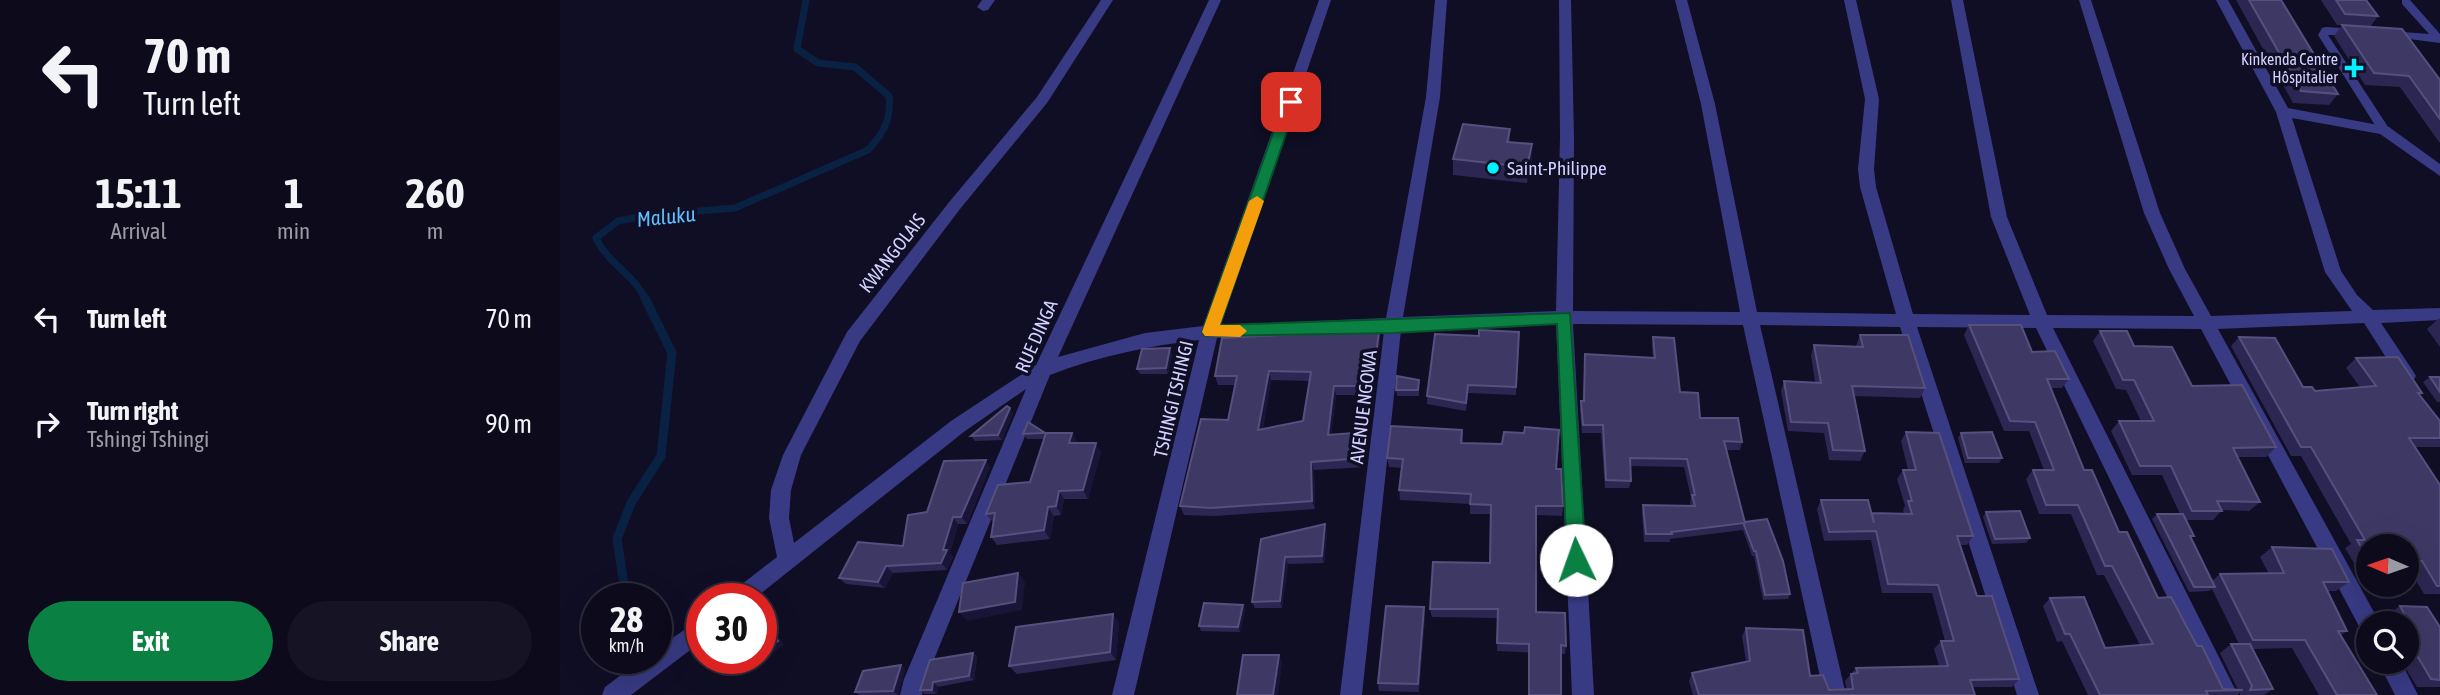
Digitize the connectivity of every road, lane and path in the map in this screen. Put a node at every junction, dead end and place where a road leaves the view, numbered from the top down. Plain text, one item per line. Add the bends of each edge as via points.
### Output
1 (1107, 0) edge
2 (1215, 0) edge
3 (1325, 0) edge
4 (1441, 0) edge
5 (1565, 0) edge
6 (1681, 0) edge
7 (1850, 0) edge
8 (1957, 0) edge
9 (2085, 0) edge
10 (2222, 0) edge
11 (2406, 2) edge
12 (2439, 38) edge
13 (2283, 112) junction
14 (2384, 130) junction
15 (2440, 171) edge
16 (2440, 314) edge
17 (1564, 317) junction
18 (2368, 317) junction
19 (1750, 318) junction
20 (1908, 319) junction
21 (2042, 323) junction
22 (2207, 323) junction
23 (1393, 327) junction
24 (1210, 332) junction
25 (1043, 370) junction
26 (2418, 395) edge
27 (788, 561) junction
28 (759, 583) edge
29 (2363, 611) edge
30 (686, 639) edge
31 (2396, 674) edge
32 (613, 695) edge
33 (911, 695) edge
34 (1123, 695) edge
35 (1350, 695) edge
36 (1583, 695) edge
37 (1835, 695) edge
38 (2028, 695) edge
39 (2227, 695) edge
40 (2407, 695) edge

1 - 27 street, KWANGOLAIS via 1042,100 853,338 792,455 781,490 779,518
2 - 25 street, RUE DINGA
3 - 24 street, TSHINGI TSHINGI
4 - 23 street, AVENUE NGOWA via 1433,97
5 - 17 street
6 - 19 street
7 - 20 street via 1872,99 1868,187
8 - 21 street via 1993,196
9 - 22 street via 2152,213
10 - 13 street
11 - 12 lane
12 - 14 lane via 2326,30 2323,35
13 - 14 street
13 - 18 street via 2333,272
14 - 15 street
16 - 18 street
17 - 19 street
17 - 23 street
17 - 36 street
18 - 22 street
18 - 26 street
19 - 20 street
19 - 37 street
20 - 21 street
20 - 38 street
21 - 22 street
21 - 39 street
22 - 29 street
23 - 24 street
23 - 35 street, AVENUE NGOWA
24 - 25 street via 1118,346
24 - 34 street, TSHINGI TSHINGI
25 - 27 street via 958,426
25 - 33 street, RUE DINGA
27 - 28 street
30 - 32 street
31 - 40 street

